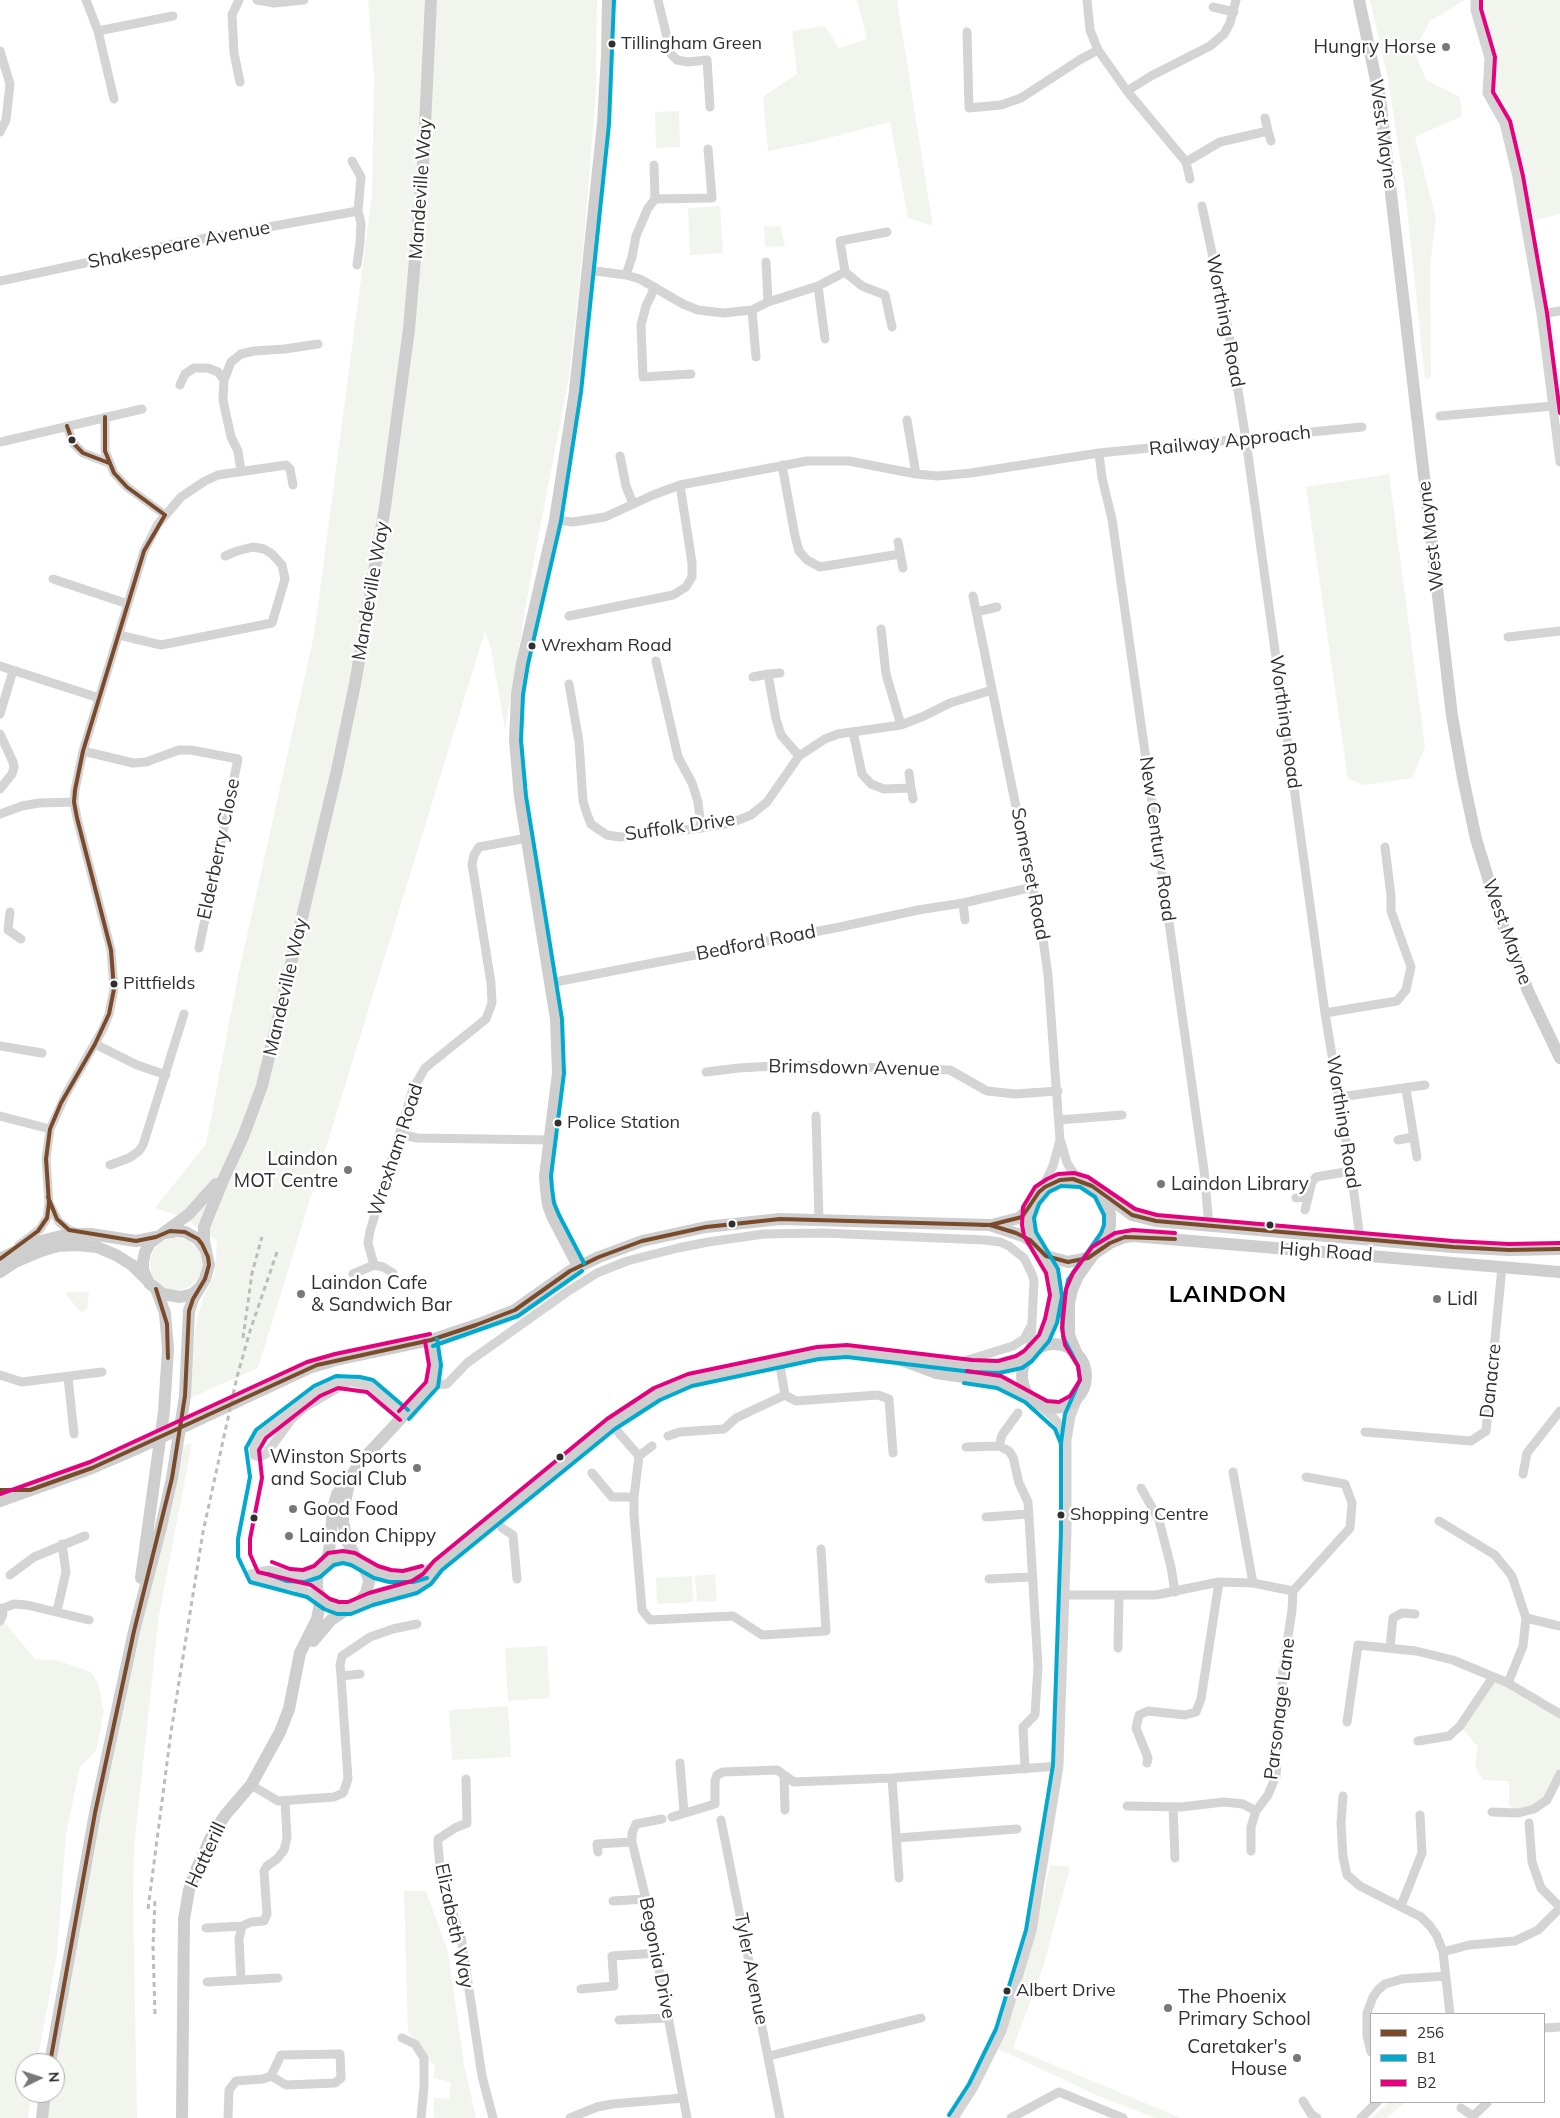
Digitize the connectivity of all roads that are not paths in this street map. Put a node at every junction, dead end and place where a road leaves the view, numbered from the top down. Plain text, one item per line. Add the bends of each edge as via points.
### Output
1 (86, 0) edge
2 (239, 0) edge
3 (257, 0) edge
4 (304, 0) edge
5 (431, 0) edge
6 (608, 0) edge
7 (658, 0) edge
8 (1087, 0) edge
9 (1236, 0) edge
10 (1359, 0) edge
11 (1475, 0) edge
12 (1213, 7) dead end
13 (1234, 12) junction
14 (172, 16) dead end
15 (98, 31) junction
16 (968, 32) dead end
17 (1098, 50) junction
18 (0, 51) edge
19 (240, 82) dead end
20 (1127, 91) junction
21 (114, 99) dead end
22 (710, 107) dead end
23 (1265, 118) dead end
24 (1268, 130) junction
25 (0, 132) edge
26 (1271, 141) dead end
27 (708, 149) dead end
28 (352, 161) dead end
29 (1186, 162) junction
30 (654, 165) dead end
31 (1190, 179) dead end
32 (655, 199) junction
33 (1202, 206) dead end
34 (358, 211) junction
35 (887, 232) dead end
36 (766, 262) dead end
37 (357, 265) dead end
38 (588, 270) junction
39 (845, 272) junction
40 (626, 275) junction
41 (0, 281) edge
42 (818, 286) junction
43 (655, 287) junction
44 (768, 302) junction
45 (752, 310) junction
46 (1560, 311) edge
47 (1541, 314) junction
48 (892, 327) dead end
49 (825, 340) dead end
50 (318, 344) dead end
51 (756, 357) dead end
52 (691, 374) dead end
53 (224, 380) junction
54 (180, 385) dead end
55 (1553, 406) junction
56 (142, 409) dead end
57 (1440, 416) dead end
58 (105, 417) junction
59 (907, 420) dead end
60 (67, 426) junction
61 (1362, 427) dead end
62 (1246, 440) junction
63 (0, 442) edge
64 (1099, 453) junction
65 (620, 456) dead end
66 (1560, 462) edge
67 (108, 463) junction
68 (782, 466) junction
69 (241, 470) junction
70 (916, 474) junction
71 (680, 484) junction
72 (293, 486) dead end
73 (633, 504) junction
74 (165, 514) junction
75 (555, 520) junction
76 (898, 542) dead end
77 (900, 554) junction
78 (225, 556) dead end
79 (903, 568) dead end
80 (53, 579) dead end
81 (973, 596) dead end
82 (128, 604) junction
83 (997, 606) dead end
84 (976, 612) junction
85 (569, 616) dead end
86 (881, 629) dead end
87 (1560, 631) edge
88 (119, 634) junction
89 (1508, 637) dead end
90 (656, 661) dead end
91 (0, 666) edge
92 (13, 671) junction
93 (780, 673) dead end
94 (768, 674) junction
95 (754, 677) dead end
96 (569, 684) dead end
97 (992, 690) junction
98 (99, 698) junction
99 (0, 714) edge
100 (901, 725) junction
101 (853, 732) junction
102 (0, 734) edge
103 (83, 751) junction
104 (799, 756) junction
105 (909, 774) dead end
106 (911, 788) junction
107 (0, 789) edge
108 (913, 798) dead end
109 (74, 802) junction
110 (0, 814) edge
111 (701, 828) junction
112 (527, 838) junction
113 (1385, 847) dead end
114 (1033, 888) junction
115 (962, 903) junction
116 (10, 912) dead end
117 (965, 920) dead end
118 (4, 932) edge
119 (21, 939) dead end
120 (199, 948) dead end
121 (550, 983) junction
122 (1325, 1013) junction
123 (184, 1014) dead end
124 (95, 1044) junction
125 (0, 1046) edge
126 (42, 1053) dead end
127 (1560, 1058) edge
128 (706, 1072) dead end
129 (166, 1075) junction
130 (1425, 1085) dead end
131 (1406, 1089) junction
132 (1058, 1091) junction
133 (1340, 1096) junction
134 (1122, 1115) dead end
135 (0, 1116) edge
136 (816, 1116) dead end
137 (1059, 1120) junction
138 (50, 1129) junction
139 (400, 1134) junction
140 (1413, 1137) junction
141 (550, 1140) junction
142 (1060, 1140) junction
143 (1398, 1140) dead end
144 (1417, 1156) dead end
145 (110, 1165) dead end
146 (229, 1167) junction
147 (1351, 1171) junction
148 (1086, 1183) junction
149 (1039, 1192) junction
150 (1100, 1193) junction
151 (1308, 1197) junction
152 (48, 1198) junction
153 (1296, 1198) dead end
154 (1029, 1209) junction
155 (1305, 1210) dead end
156 (819, 1219) junction
157 (990, 1225) junction
158 (1209, 1226) junction
159 (84, 1234) junction
160 (159, 1235) junction
161 (1360, 1238) junction
162 (1038, 1248) junction
163 (1560, 1249) edge
164 (206, 1251) junction
165 (1096, 1252) junction
166 (0, 1259) edge
167 (374, 1265) junction
168 (578, 1266) junction
169 (1502, 1267) junction
170 (0, 1272) edge
171 (1560, 1272) edge
172 (393, 1273) dead end
173 (353, 1274) dead end
174 (201, 1285) junction
175 (152, 1286) junction
176 (1033, 1319) junction
177 (431, 1340) junction
178 (1032, 1353) junction
179 (1079, 1356) junction
180 (893, 1357) junction
181 (779, 1360) junction
182 (951, 1363) junction
183 (102, 1372) dead end
184 (0, 1375) edge
185 (68, 1377) junction
186 (348, 1382) junction
187 (432, 1385) junction
188 (785, 1395) junction
189 (1079, 1396) junction
190 (1032, 1400) junction
191 (1560, 1411) edge
192 (1018, 1413) dead end
193 (404, 1416) junction
194 (611, 1424) junction
195 (1365, 1432) dead end
196 (74, 1434) dead end
197 (668, 1436) dead end
198 (1067, 1443) junction
199 (652, 1446) dead end
200 (999, 1446) junction
201 (966, 1447) dead end
202 (893, 1453) dead end
203 (638, 1456) junction
204 (1233, 1472) dead end
205 (592, 1473) dead end
206 (1524, 1474) dead end
207 (351, 1476) junction
208 (1306, 1477) dead end
209 (1141, 1488) dead end
210 (0, 1490) edge
211 (30, 1490) junction
212 (634, 1497) junction
213 (0, 1501) edge
214 (1028, 1514) junction
215 (986, 1517) dead end
216 (495, 1518) junction
217 (1439, 1521) dead end
218 (85, 1536) dead end
219 (62, 1544) junction
220 (822, 1549) dead end
221 (360, 1563) junction
222 (323, 1566) junction
223 (438, 1566) junction
224 (10, 1575) dead end
225 (1031, 1577) junction
226 (517, 1579) dead end
227 (989, 1579) dead end
228 (1219, 1582) junction
229 (1253, 1583) junction
230 (1293, 1591) junction
231 (1175, 1592) junction
232 (1064, 1595) junction
233 (1119, 1595) junction
234 (321, 1598) junction
235 (352, 1606) junction
236 (0, 1609) edge
237 (57, 1611) junction
238 (1415, 1614) dead end
239 (1526, 1618) junction
240 (0, 1620) edge
241 (89, 1620) dead end
242 (418, 1624) dead end
243 (1560, 1626) edge
244 (134, 1631) junction
245 (1118, 1648) dead end
246 (1390, 1648) junction
247 (297, 1672) junction
248 (360, 1674) dead end
249 (341, 1676) junction
250 (1493, 1677) junction
251 (1508, 1683) junction
252 (1560, 1714) edge
253 (1347, 1722) dead end
254 (1418, 1741) dead end
255 (680, 1763) dead end
256 (1147, 1763) dead end
257 (1059, 1766) junction
258 (1025, 1769) junction
259 (1560, 1774) edge
260 (784, 1775) junction
261 (892, 1778) junction
262 (466, 1779) dead end
263 (251, 1785) junction
264 (1343, 1796) dead end
265 (285, 1801) junction
266 (1127, 1806) dead end
267 (1173, 1807) junction
268 (785, 1810) dead end
269 (1256, 1812) junction
270 (1492, 1812) dead end
271 (684, 1813) junction
272 (1420, 1815) dead end
273 (672, 1817) dead end
274 (662, 1819) dead end
275 (721, 1820) dead end
276 (1529, 1823) dead end
277 (1017, 1829) dead end
278 (897, 1838) junction
279 (632, 1842) junction
280 (1251, 1851) dead end
281 (598, 1852) dead end
282 (1175, 1858) dead end
283 (899, 1878) dead end
284 (646, 1898) junction
285 (613, 1901) dead end
286 (1401, 1906) junction
287 (1560, 1908) edge
288 (242, 1926) junction
289 (206, 1928) dead end
290 (1443, 1952) junction
291 (657, 1953) junction
292 (1446, 1976) junction
293 (278, 1978) dead end
294 (241, 1980) junction
295 (207, 1982) dead end
296 (581, 1989) dead end
297 (1450, 2013) edge
298 (669, 2018) junction
299 (922, 2018) dead end
300 (619, 2020) dead end
301 (1560, 2027) edge
302 (1545, 2028) edge
303 (402, 2038) dead end
304 (1370, 2048) edge
305 (52, 2053) edge
306 (769, 2056) junction
307 (271, 2076) junction
308 (684, 2098) junction
309 (1303, 2101) dead end
310 (44, 2103) edge
311 (1375, 2103) edge
312 (1487, 2103) edge
313 (597, 2107) junction
314 (1461, 2108) dead end
315 (1104, 2114) edge
316 (1474, 2117) edge
317 (42, 2118) edge
318 (182, 2118) edge
319 (228, 2118) edge
320 (421, 2118) edge
321 (493, 2118) edge
322 (570, 2118) edge
323 (597, 2118) edge
324 (687, 2118) edge
325 (780, 2118) edge
326 (954, 2118) edge
327 (1011, 2118) edge
328 (1123, 2118) edge
329 (1317, 2118) edge
330 (1361, 2118) edge

1 - 15 street
2 - 19 street via 232,15 234,54
3 - 4 street via 274,3
5 - 146 street, Mandeville Way via 423,166 409,328 391,472 366,620 338,770 272,1050 257,1102
6 - 38 street via 603,123
7 - 22 street via 671,54 676,60 688,62 707,60
8 - 17 street via 1090,30
9 - 13 street
10 - 127 street, West Mayne via 1380,99 1462,778 1476,839 1502,923 1528,991
11 - 47 street via 1489,58 1486,93 1504,123
12 - 13 street
13 - 20 street via 1224,34 1210,46
14 - 15 street
15 - 21 street
16 - 17 street via 969,108 1001,105 1021,98
17 - 20 street
18 - 25 street via 10,84 6,120
20 - 29 street
23 - 24 street
24 - 26 street
24 - 29 street via 1220,142
27 - 32 street via 712,198
28 - 34 street via 361,177
29 - 31 street
30 - 32 street
32 - 40 street via 636,236
33 - 62 street, Worthing Road via 1228,328
34 - 37 street via 361,223
34 - 41 street, Shakespeare Avenue via 184,242
35 - 39 street via 840,241
36 - 44 street
38 - 40 street
38 - 75 street via 575,392
39 - 42 street
39 - 48 street via 862,286 885,295
40 - 43 street
42 - 44 street
42 - 49 street
43 - 45 street via 698,310 723,313
43 - 52 street via 641,325 643,377
44 - 45 street
45 - 51 street
46 - 47 street
47 - 55 street
50 - 53 street via 241,354 231,362
53 - 54 street via 218,372 194,368
53 - 69 street via 223,400
55 - 57 street
55 - 66 street
56 - 58 street
58 - 60 street
58 - 67 street
59 - 70 street
60 - 63 street
60 - 67 street via 73,443 83,453
61 - 62 street, Railway Approach
62 - 64 street, Railway Approach
62 - 122 street, Worthing Road
64 - 70 street, Railway Approach via 971,473
64 - 158 street, New Century Road via 1112,519 1204,1170
65 - 73 street
67 - 74 street via 127,487
68 - 70 street, Railway Approach via 807,461 849,461
68 - 71 street, Railway Approach
68 - 77 street via 795,536 807,560 820,567
69 - 72 street via 286,465 290,469
69 - 74 street via 205,481 181,496
71 - 73 street, Railway Approach
71 - 85 street via 692,563 692,577 686,587 673,595
73 - 75 street, Railway Approach via 587,521
74 - 82 street via 144,551
75 - 112 street via 517,694 516,762
76 - 77 street
77 - 79 street
78 - 88 street via 252,547 264,549 282,565 285,579 272,623 160,645
80 - 82 street
81 - 84 street, Somerset Road
82 - 88 street
83 - 84 street
84 - 97 street, Somerset Road
86 - 100 street via 886,674
87 - 89 street
88 - 98 street
90 - 111 street via 678,757 698,802
91 - 92 street
92 - 98 street
92 - 99 street
93 - 94 street
94 - 95 street
94 - 104 street via 781,735
96 - 111 street, Suffolk Drive via 582,760 583,801 592,824 607,835 620,837
97 - 100 street, Suffolk Drive via 950,703
97 - 114 street, Somerset Road
98 - 103 street
100 - 101 street, Suffolk Drive
101 - 104 street, Suffolk Drive via 825,739
101 - 106 street via 862,774 871,784 884,789
102 - 107 street via 14,768
103 - 109 street
103 - 120 street, Elderberry Close via 132,763 146,762 179,750 238,759
104 - 111 street, Suffolk Drive via 767,802 751,815 731,823
105 - 106 street
106 - 108 street
109 - 110 street via 30,805
109 - 124 street via 106,925 113,967 114,989 109,1014
112 - 121 street
112 - 139 street, Wrexham Road via 480,847 474,855 472,864 492,1003 486,1019 425,1068 413,1089
113 - 122 street via 1390,911 1411,967 1406,990 1397,1001
114 - 115 street, Bedford Road
114 - 132 street, Somerset Road via 1048,975
115 - 117 street
115 - 121 street, Bedford Road
116 - 118 street
118 - 119 street
121 - 141 street via 558,1051
122 - 133 street, Worthing Road
123 - 129 street
124 - 129 street
124 - 138 street
125 - 126 street
128 - 132 street, Brimsdown Avenue via 791,1065 950,1070 987,1091 1015,1094
129 - 145 street via 143,1145 129,1158
130 - 131 street
131 - 133 street
131 - 140 street
132 - 137 street, Somerset Road
133 - 147 street, Worthing Road
134 - 137 street
135 - 138 street
136 - 156 street
137 - 142 street, Somerset Road
138 - 152 street via 46,1159
139 - 141 street via 417,1138
139 - 167 street, Wrexham Road via 370,1231 368,1243
140 - 143 street
140 - 144 street
141 - 168 street via 545,1176 548,1205
142 - 148 street, Somerset Road via 1073,1172
142 - 149 street, Somerset Road via 1053,1166
146 - 160 street, Mandeville Way via 198,1206
146 - 164 street, Mandeville Way via 205,1223
147 - 151 street via 1316,1177
147 - 161 street, Worthing Road
148 - 149 street, High Road via 1060,1180
148 - 150 street, High Road
149 - 154 street
150 - 158 street, High Road via 1132,1215 1147,1220
150 - 165 street via 1110,1214 1110,1226 1104,1243
151 - 153 street
151 - 155 street
152 - 159 street via 59,1222 69,1230
152 - 166 street via 48,1214 42,1227
154 - 157 street, High Road via 1019,1218
154 - 162 street via 1028,1225
156 - 157 street, High Road
156 - 168 street, High Road via 780,1219 689,1230 634,1244
157 - 162 street, High Road via 1016,1232
158 - 161 street, High Road
159 - 160 street via 136,1241
159 - 166 street via 42,1239
160 - 164 street via 185,1232 198,1239
160 - 175 street, Mandeville Way via 145,1252 143,1262 143,1270
161 - 163 street, High Road via 1488,1249
162 - 165 street, High Road via 1052,1259 1068,1262 1078,1262
162 - 178 street via 1054,1278 1056,1295 1049,1329
164 - 174 street, Mandeville Way via 208,1272
165 - 169 street, High Road via 1118,1239 1133,1236
165 - 179 street via 1074,1282 1069,1303 1069,1335
167 - 172 street
167 - 173 street
168 - 177 street, High Road via 514,1310
169 - 171 street, High Road
169 - 195 street, Danacre via 1486,1431 1471,1441
170 - 175 street via 14,1262 42,1251 58,1246 85,1245 122,1258
174 - 175 street via 193,1294 180,1297 168,1296
174 - 244 street, Mandeville Way via 189,1311 180,1433 163,1520
175 - 244 street, Mandeville Way via 167,1324 167,1373
176 - 178 street
176 - 182 street via 1029,1332 1019,1343 977,1358
176 - 187 street via 1032,1274 1024,1258 1000,1242 822,1233 764,1234 678,1248 627,1261 597,1273 466,1363 447,1384
177 - 187 street via 435,1365
177 - 211 street, High Road via 300,1371 136,1449
178 - 179 street via 1052,1344 1061,1344
178 - 182 street, Hatterill via 1019,1362 999,1367
178 - 190 street via 1022,1370 1022,1379
179 - 189 street via 1086,1373
180 - 181 street, Hatterill via 847,1351
180 - 182 street, Hatterill
180 - 190 street, Hatterill via 936,1373 999,1382
181 - 188 street
181 - 194 street, Hatterill via 690,1380 642,1402
183 - 185 street
184 - 185 street via 22,1382
185 - 196 street
186 - 186 street via 305,1407 266,1454 254,1456 252,1449 256,1440 271,1425 324,1386
186 - 193 street via 370,1386
187 - 193 street
188 - 197 street via 736,1418 724,1429
188 - 202 street via 796,1401 878,1395 888,1399
189 - 190 street via 1060,1408 1045,1407
189 - 198 street via 1071,1416
190 - 198 street via 1060,1425
191 - 206 street via 1527,1453
192 - 200 street
193 - 207 street
194 - 203 street
194 - 216 street, Hatterill
198 - 232 street
199 - 203 street
200 - 201 street
200 - 214 street via 1013,1457 1019,1483 1028,1502
203 - 212 street
204 - 229 street
205 - 212 street via 612,1497
207 - 221 street via 343,1522 348,1544
207 - 222 street via 336,1498 330,1544
208 - 230 street via 1345,1484 1352,1503 1350,1528
209 - 231 street via 1159,1520
210 - 211 street, High Road
211 - 213 street, High Road
212 - 220 street via 642,1610 650,1620 734,1616 762,1635 826,1631
214 - 215 street
214 - 225 street
216 - 223 street, Hatterill
216 - 226 street via 513,1535
217 - 239 street via 1495,1556 1512,1576
218 - 219 street
219 - 224 street via 34,1557
219 - 237 street via 66,1572
221 - 222 street, Hatterill via 348,1557 337,1557
221 - 223 street, Hatterill via 382,1574 404,1576
221 - 235 street, Hatterill via 368,1576 368,1588 364,1598
222 - 234 street, Hatterill via 317,1583
222 - 234 street via 304,1576 268,1570 251,1574 256,1579 294,1586
223 - 235 street, Hatterill via 415,1587
225 - 227 street
225 - 258 street via 1038,1666 1035,1715 1023,1727
228 - 229 street
228 - 231 street
228 - 256 street via 1201,1699 1196,1712 1186,1715 1148,1711 1139,1715 1136,1728
229 - 230 street
230 - 269 street, Parsonage Lane via 1282,1670 1276,1776
231 - 233 street
232 - 233 street
232 - 257 street
233 - 245 street
234 - 235 street via 334,1607
234 - 247 street, Hatterill via 317,1618 302,1648
235 - 247 street, Hatterill via 323,1628 307,1649
236 - 237 street via 20,1604
236 - 240 street via 3,1614
237 - 241 street
238 - 246 street via 1402,1613 1393,1618
239 - 243 street
239 - 251 street via 1523,1646
242 - 249 street via 370,1637 342,1656
244 - 305 street, Mandeville Way via 88,1848
246 - 250 street via 1453,1660
246 - 253 street via 1358,1645
247 - 263 street, Hatterill via 280,1732
248 - 249 street
249 - 265 street via 347,1786 334,1797
250 - 251 street
250 - 254 street via 1460,1726 1449,1736
251 - 252 street
255 - 271 street
257 - 258 street
257 - 326 street via 1032,1930 1002,2030 974,2087
258 - 261 street
259 - 270 street via 1547,1800 1534,1809 1518,1813
260 - 261 street via 794,1782
260 - 268 street
260 - 271 street via 777,1770 723,1772 715,1781 715,1804
261 - 278 street
262 - 321 street, Elizabeth Way via 467,1823 438,1840 438,1845 441,1879 461,1936 482,2076
263 - 265 street via 268,1797
263 - 318 street, Hatterill via 213,1833 189,1890 184,1919
264 - 286 street via 1341,1823 1347,1875 1360,1886
265 - 288 street via 288,1838 284,1850 264,1871 267,1914 264,1921
266 - 267 street
267 - 269 street via 1224,1802 1243,1804
267 - 282 street
269 - 280 street via 1251,1827
271 - 273 street
272 - 286 street via 1422,1853
274 - 279 street via 636,1824
275 - 306 street, Tyler Avenue
276 - 287 street via 1532,1862 1541,1888
277 - 278 street
278 - 283 street
279 - 281 street via 597,1844
279 - 284 street, Begonia Drive
284 - 285 street
284 - 291 street, Begonia Drive
286 - 290 street via 1430,1926
287 - 290 street via 1538,1930 1515,1942 1470,1945
288 - 289 street
288 - 294 street via 239,1939
290 - 292 street
291 - 296 street via 612,1956 614,1986
291 - 298 street, Begonia Drive
292 - 297 street
292 - 304 street via 1402,1979 1385,1984 1378,1990 1367,2013
293 - 294 street
294 - 295 street
298 - 300 street
298 - 308 street, Begonia Drive
299 - 306 street
301 - 302 street
303 - 320 street via 415,2044 424,2058
306 - 325 street, Tyler Avenue
307 - 307 street via 281,2055 340,2054 341,2078 335,2083 286,2085
307 - 319 street via 236,2081 229,2090
308 - 313 street
308 - 324 street, Begonia Drive
309 - 329 street via 1310,2114
310 - 317 street
311 - 330 street
312 - 316 street
313 - 322 street
313 - 323 street
314 - 316 street
315 - 327 street via 1059,2092
315 - 328 street

